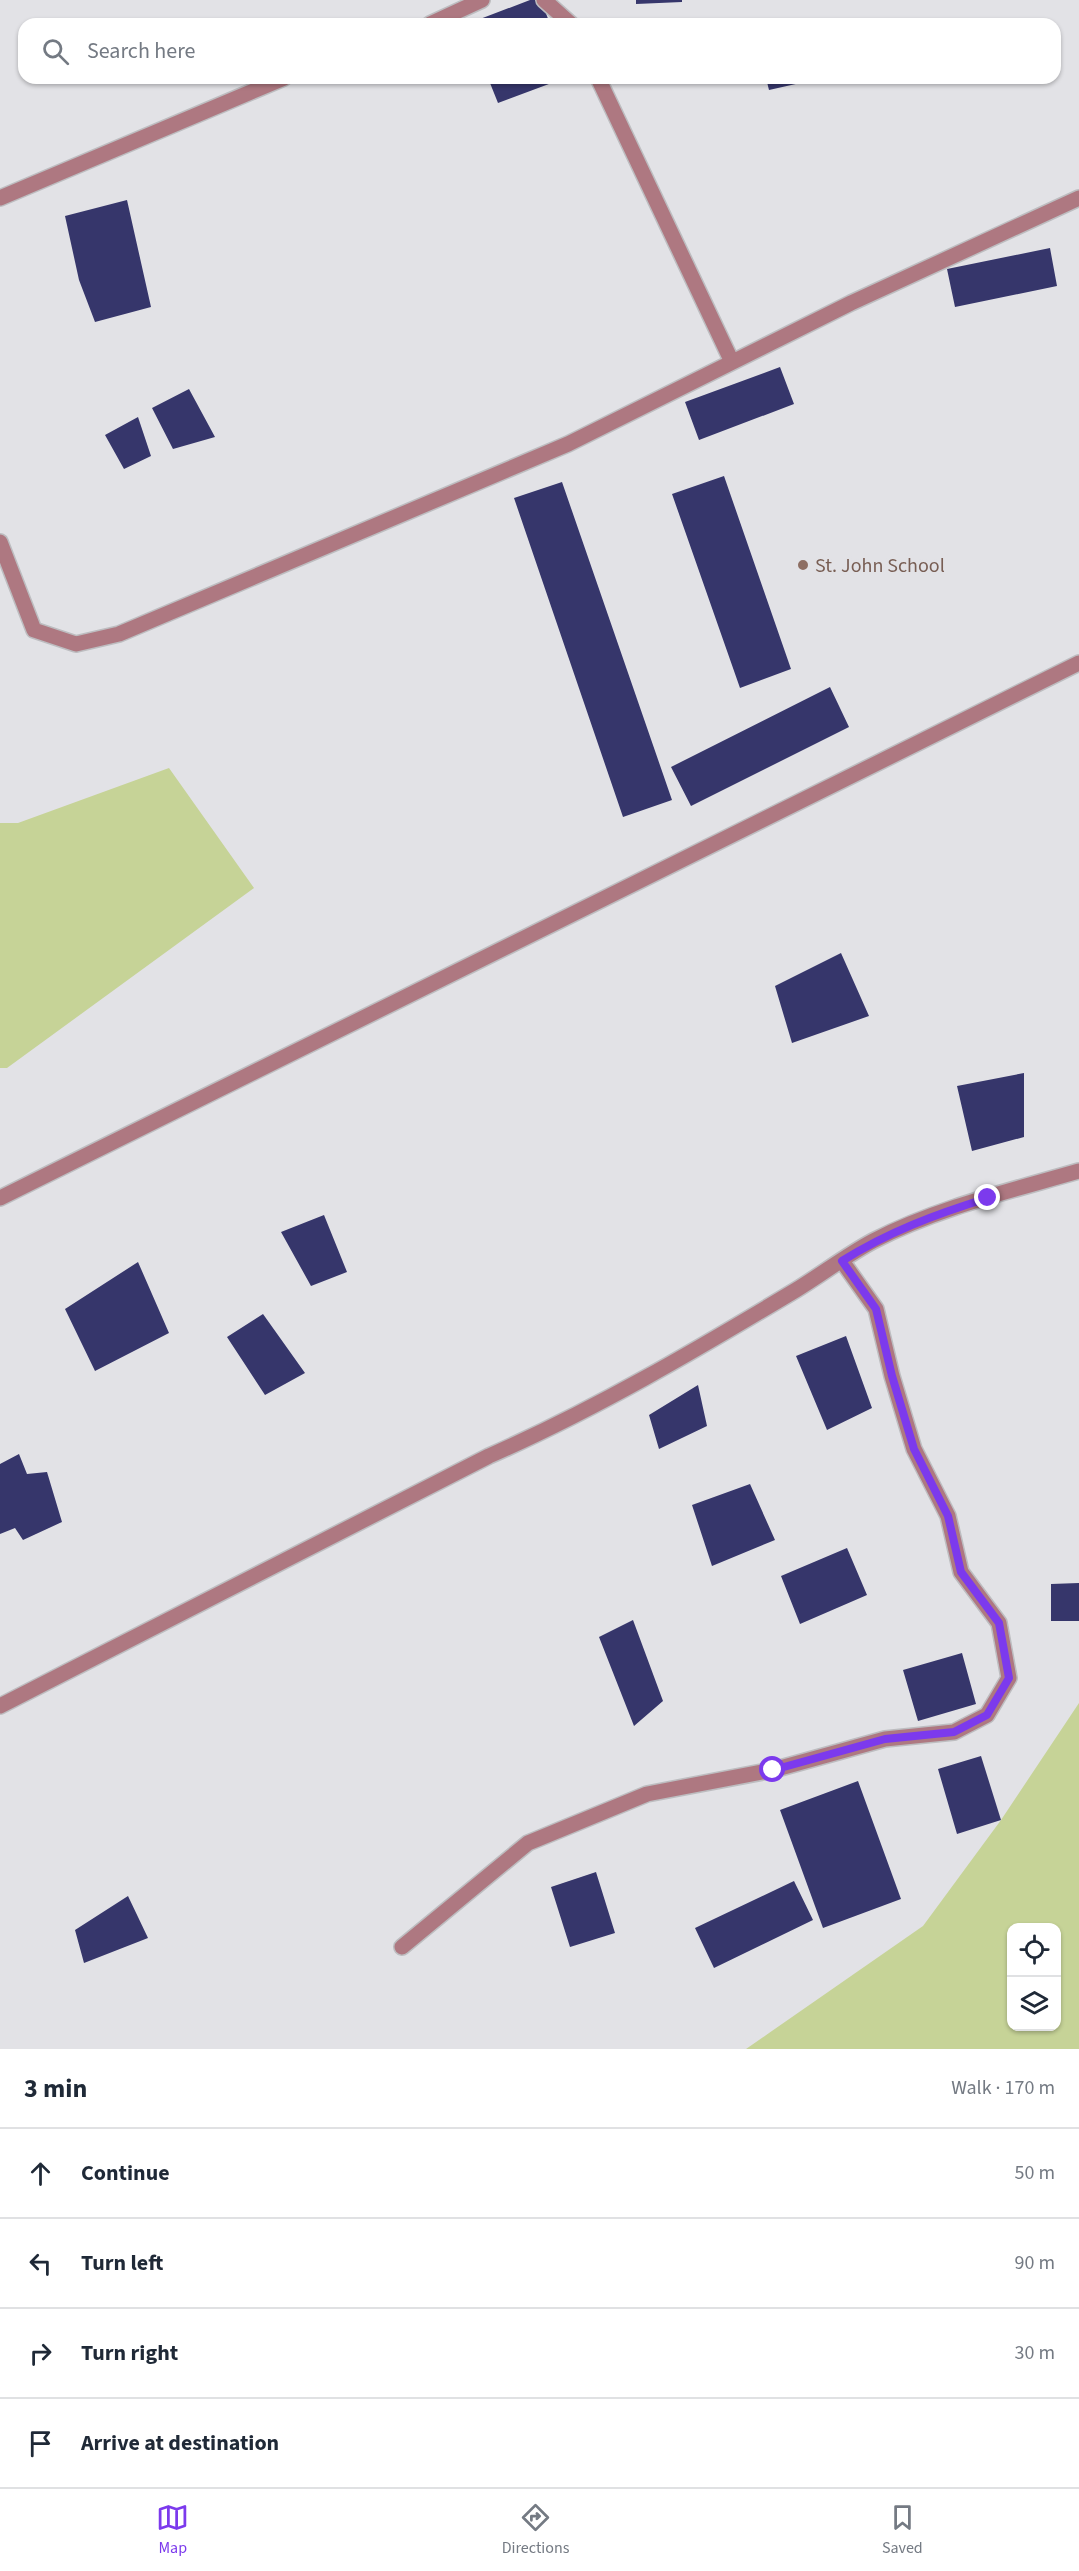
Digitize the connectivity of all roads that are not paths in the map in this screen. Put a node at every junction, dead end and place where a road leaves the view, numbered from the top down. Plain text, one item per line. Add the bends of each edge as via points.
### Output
1 (482, 0) edge
2 (544, 0) edge
3 (443, 18) edge
4 (564, 18) edge
5 (270, 84) edge
6 (601, 84) edge
7 (0, 198) edge
8 (1079, 198) edge
9 (732, 362) junction
10 (0, 543) edge
11 (1079, 663) edge
12 (1079, 1170) edge
13 (0, 1198) edge
14 (842, 1261) junction
15 (0, 1706) edge
16 (402, 1947) dead end

1 - 3 street
2 - 4 street
5 - 7 street
6 - 9 street
8 - 9 street
9 - 10 street via 568,444 119,634 76,644 34,630
11 - 13 street
12 - 14 street via 931,1215
14 - 15 street via 625,1390
14 - 16 street via 876,1309 914,1449 948,1516 961,1572 999,1623 1009,1678 987,1715 954,1732 885,1739 773,1770 647,1794 528,1843

